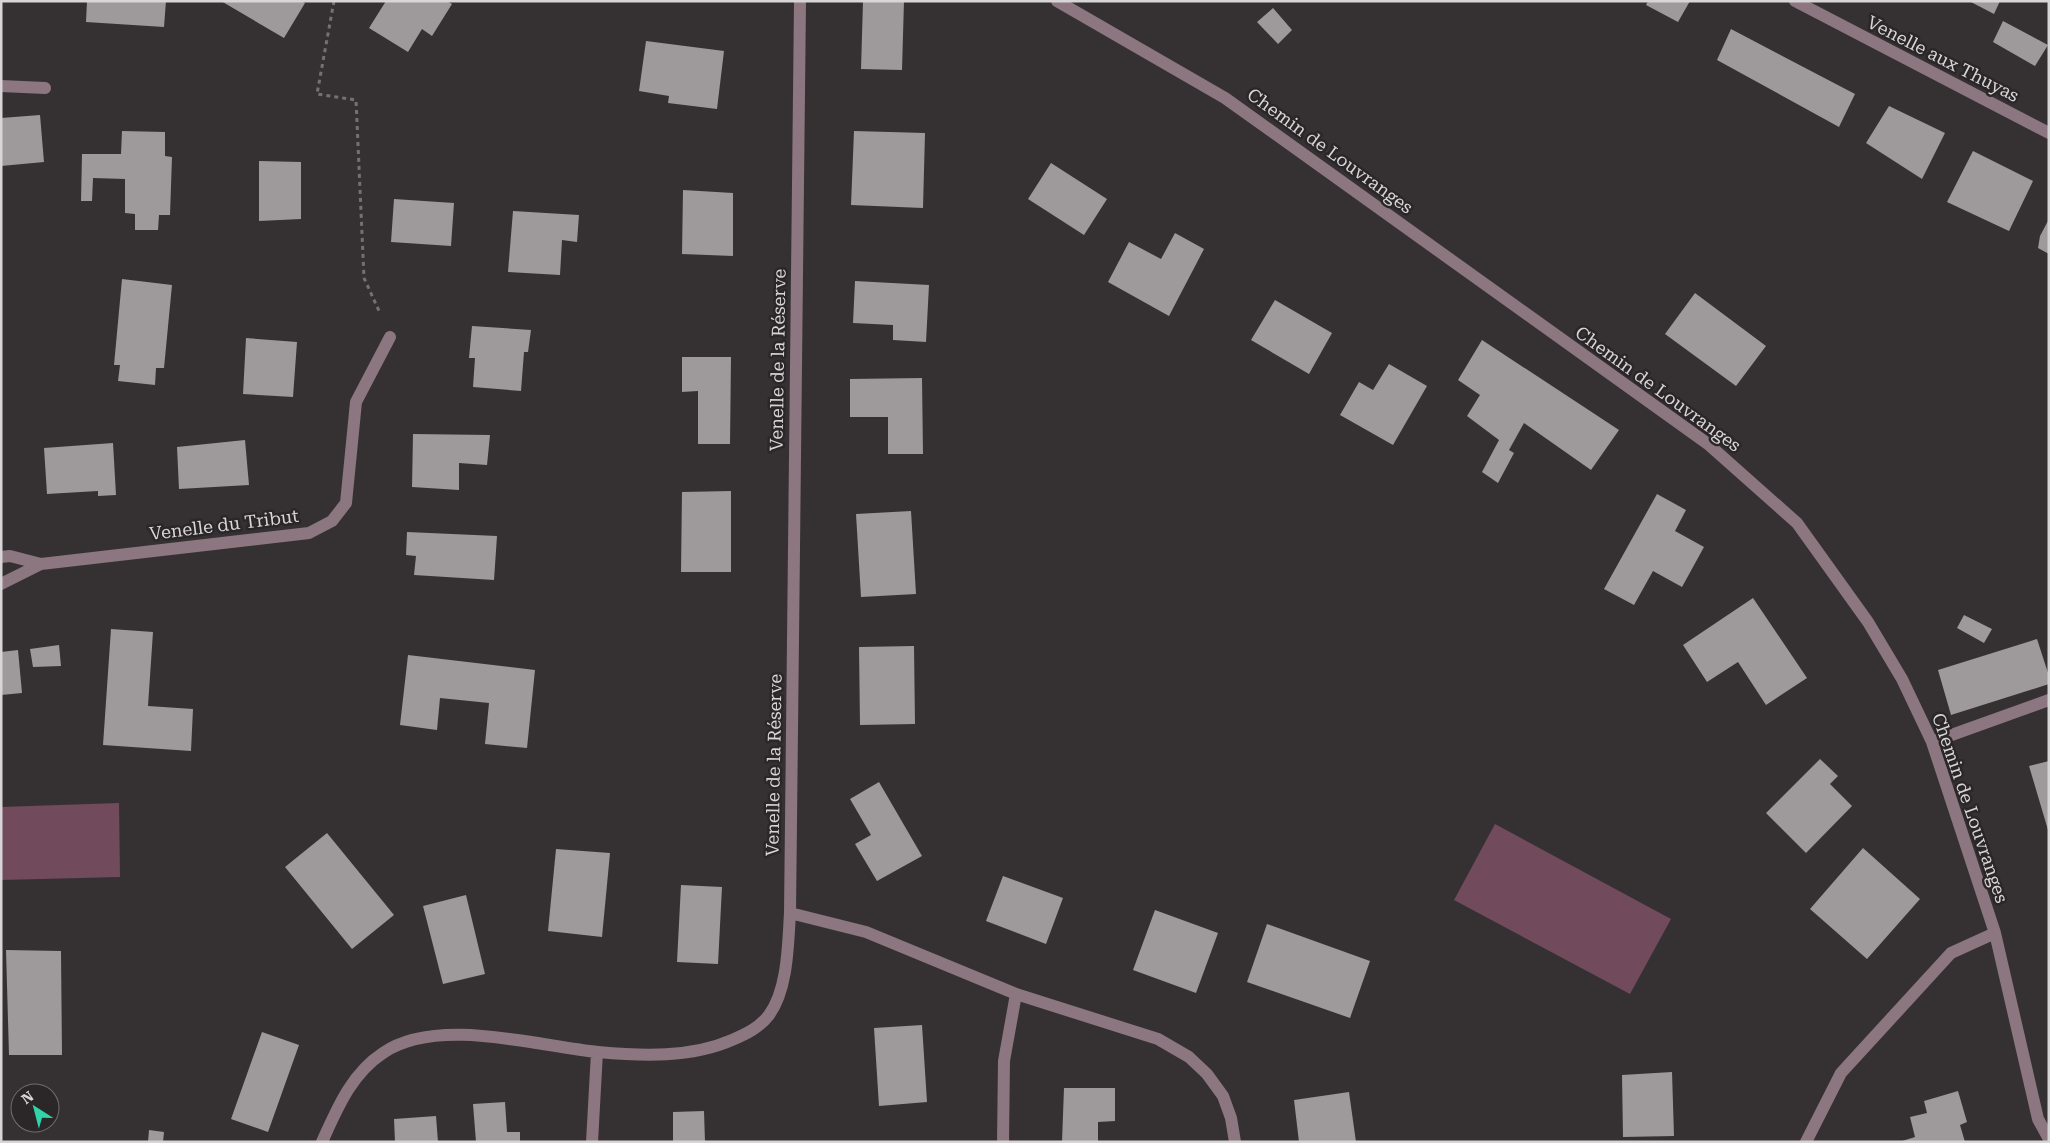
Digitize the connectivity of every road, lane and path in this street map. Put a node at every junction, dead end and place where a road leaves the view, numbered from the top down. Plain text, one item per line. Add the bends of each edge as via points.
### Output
1 (334, 1) edge
2 (800, 1) edge
3 (1057, 1) edge
4 (1795, 1) edge
5 (1, 86) edge
6 (45, 88) dead end
7 (2049, 133) edge
8 (390, 337) joint
9 (1, 557) edge
10 (41, 564) junction
11 (1, 584) edge
12 (2049, 700) edge
13 (1932, 742) junction
14 (790, 913) junction
15 (1996, 933) junction
16 (1016, 994) junction
17 (597, 1052) junction
18 (2049, 1138) edge
19 (322, 1142) edge
20 (592, 1142) edge
21 (1003, 1142) edge
22 (1235, 1142) edge
23 (1806, 1142) edge

1 - 8 path via 317,94 356,100 364,278
2 - 14 street, Venelle de la Réserve
3 - 13 street, Chemin de Louvranges via 1225,98 1708,444 1797,523 1868,622 1902,679
4 - 7 street, Venelle aux Thuyas
5 - 6 street
8 - 10 street, Venelle du Tribut via 356,402 346,503 332,521 310,533
9 - 10 street, Venelle du Tribut via 10,556
10 - 11 street, Venelle du Tribut
12 - 13 street
13 - 15 street, Chemin de Louvranges
14 - 16 street via 866,932
14 - 17 street, Venelle de la Réserve via 786,963 778,997 769,1015 753,1031 717,1047 660,1055
15 - 18 street, Chemin de Louvranges via 2038,1120
15 - 23 street via 1952,953 1841,1074
16 - 21 street via 1004,1062
16 - 22 street via 1158,1039 1188,1057 1207,1074 1223,1096
17 - 19 street, Venelle de la Réserve via 480,1037 438,1035 409,1040 383,1052 364,1068 343,1096
17 - 20 street

